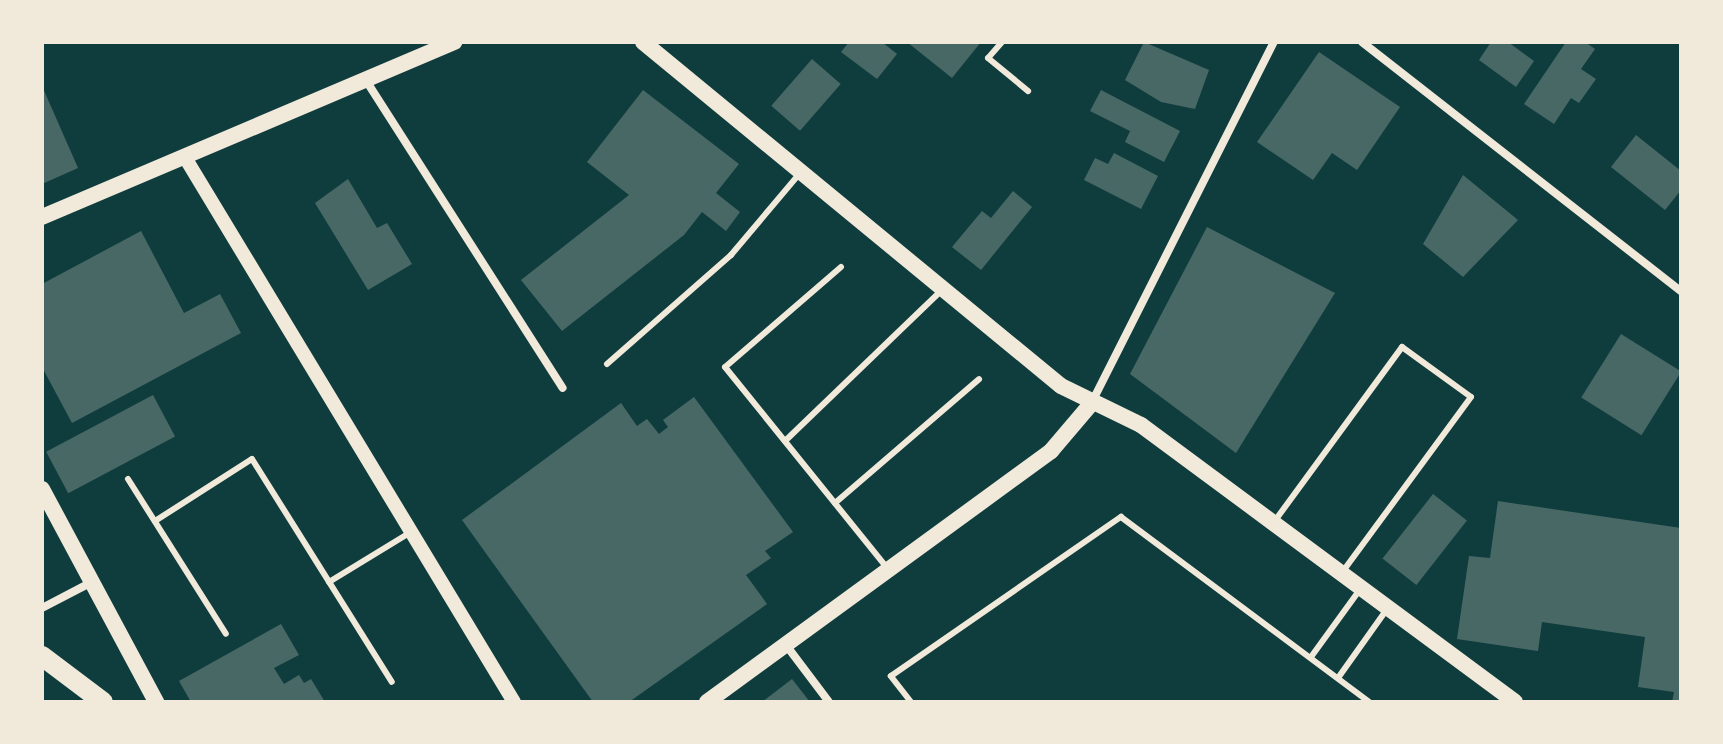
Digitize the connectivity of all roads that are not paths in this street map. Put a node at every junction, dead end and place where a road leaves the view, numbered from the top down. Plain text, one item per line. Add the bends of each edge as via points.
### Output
1 (454, 42) edge
2 (643, 42) edge
3 (1002, 42) edge
4 (1274, 42) edge
5 (1362, 42) edge
6 (367, 82) junction
7 (1028, 91) dead end
8 (186, 159) junction
9 (801, 172) junction
10 (42, 217) edge
11 (841, 267) dead end
12 (943, 289) junction
13 (1681, 291) edge
14 (607, 364) dead end
15 (979, 379) dead end
16 (563, 388) dead end
17 (1091, 404) junction
18 (785, 441) junction
19 (128, 479) dead end
20 (42, 489) edge
21 (835, 503) junction
22 (155, 521) junction
23 (1273, 523) junction
24 (411, 532) junction
25 (890, 571) junction
26 (1341, 574) junction
27 (92, 582) junction
28 (329, 582) junction
29 (1361, 588) junction
30 (42, 608) edge
31 (1388, 609) junction
32 (226, 634) dead end
33 (786, 645) junction
34 (42, 656) edge
35 (1311, 657) junction
36 (1338, 678) junction
37 (392, 682) dead end
38 (1512, 701) edge
39 (103, 702) edge
40 (156, 702) edge
41 (514, 702) edge
42 (707, 702) edge
43 (829, 702) edge
44 (911, 702) edge
45 (1369, 702) edge

1 - 6 main road
2 - 9 main road
3 - 7 lane via 988,58
4 - 17 street
5 - 13 street
6 - 8 main road
6 - 16 street
8 - 10 main road
8 - 24 street
9 - 12 main road
9 - 14 lane via 731,255
11 - 18 lane via 725,367
12 - 17 main road via 1061,386
12 - 18 lane
15 - 21 lane
17 - 23 main road via 1141,425
17 - 25 main road via 1051,451
18 - 21 lane
19 - 22 lane
20 - 27 main road
21 - 25 lane
22 - 28 lane via 252,459
22 - 32 lane
23 - 26 main road
23 - 26 lane via 1402,347 1471,397
24 - 28 lane
24 - 41 street
25 - 33 main road
26 - 29 main road
27 - 30 street
27 - 40 main road
28 - 37 lane
29 - 31 main road
29 - 35 lane
31 - 36 lane
31 - 38 main road
33 - 42 main road
33 - 43 street
34 - 39 main road
35 - 36 lane
35 - 44 lane via 1121,517 891,676
36 - 45 lane

